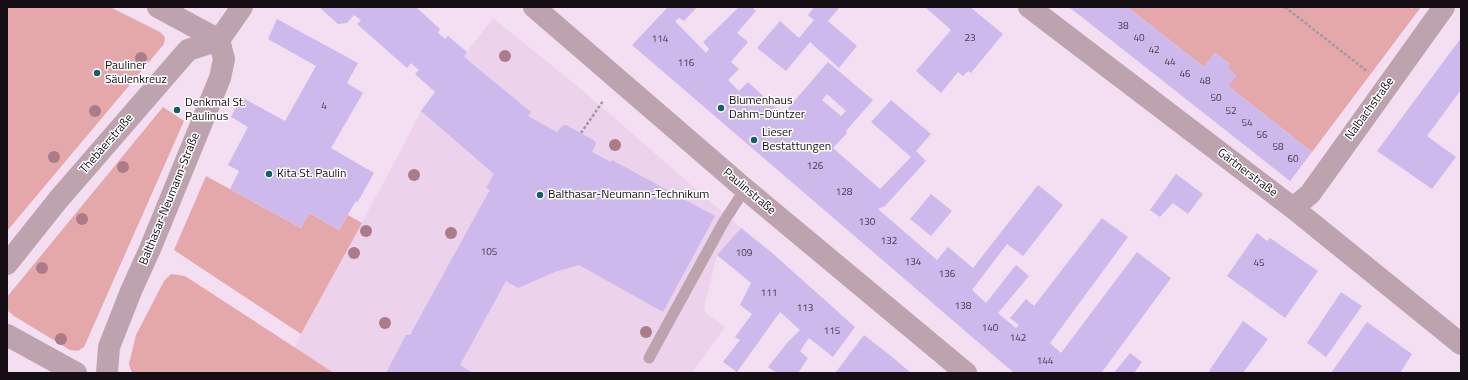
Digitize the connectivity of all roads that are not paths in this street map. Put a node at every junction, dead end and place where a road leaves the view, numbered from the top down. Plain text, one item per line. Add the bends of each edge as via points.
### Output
1 (158, 7) edge
2 (242, 7) edge
3 (534, 7) edge
4 (1029, 7) edge
5 (1444, 7) edge
6 (219, 40) junction
7 (745, 189) junction
8 (1293, 208) junction
9 (7, 264) edge
10 (7, 335) edge
11 (1461, 344) edge
12 (649, 358) dead end
13 (76, 373) edge
14 (107, 373) edge
15 (966, 373) edge

1 - 6 street
2 - 6 street
3 - 7 street, Paulinstraße
4 - 8 street, Gärtnerstraße
5 - 8 street, Nalbachstraße via 1310,194
6 - 9 street, Thebäerstraße via 188,50 58,200
6 - 14 street, Balthasar-Neumann-Straße via 224,59 220,78 109,347
7 - 12 lane via 723,223
7 - 15 street, Paulinstraße
8 - 11 street, Gärtnerstraße
10 - 13 street

